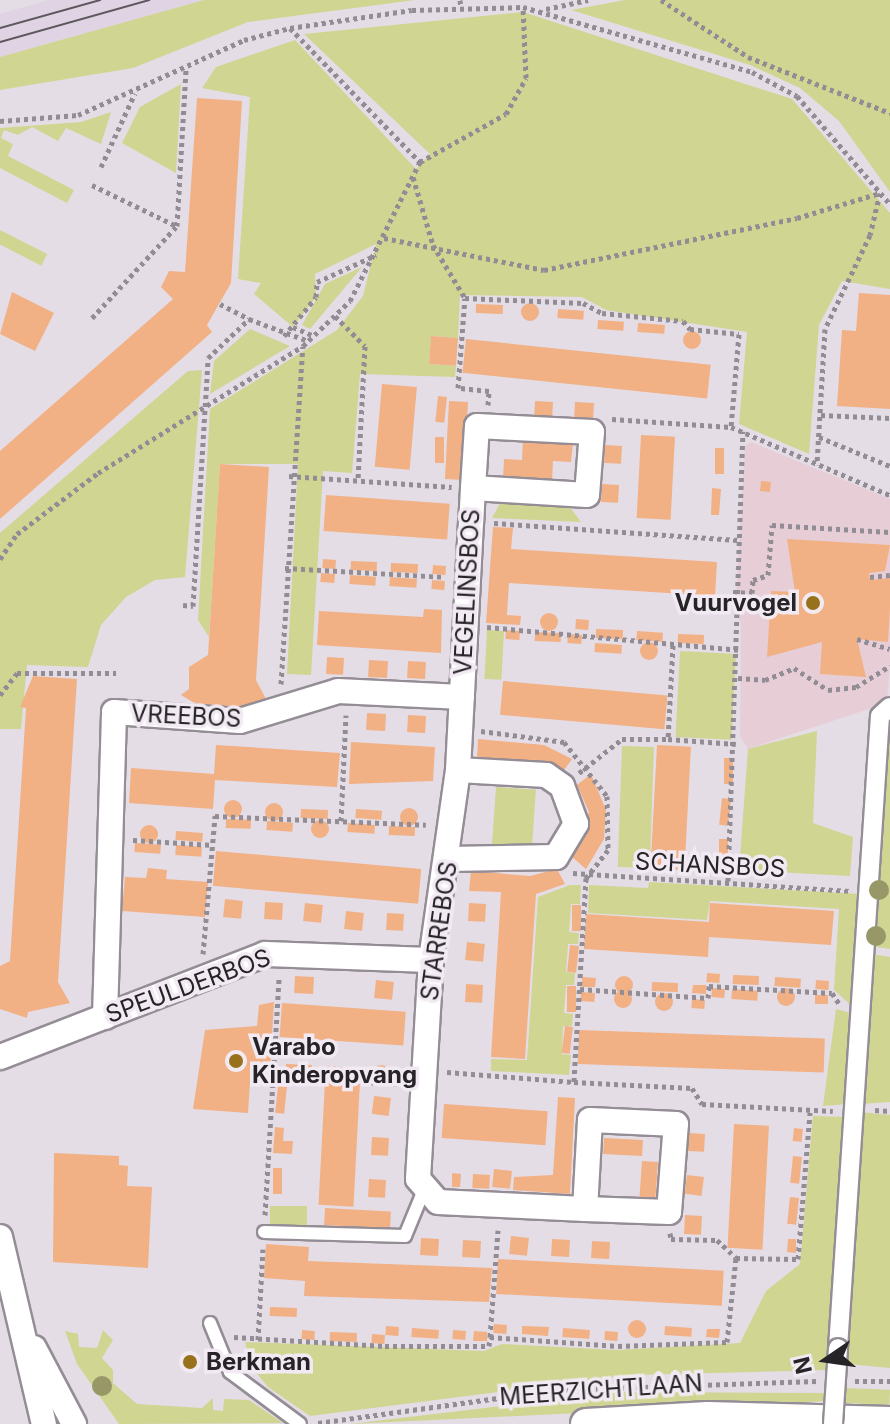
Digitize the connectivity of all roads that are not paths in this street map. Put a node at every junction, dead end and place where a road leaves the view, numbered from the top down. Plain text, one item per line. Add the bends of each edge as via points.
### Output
1 (473, 488) junction
2 (462, 697) junction
3 (890, 707) edge
4 (458, 770) junction
5 (449, 859) junction
6 (431, 960) junction
7 (105, 1017) junction
8 (0, 1056) edge
9 (424, 1190) junction
10 (585, 1209) junction
11 (264, 1232) road end
12 (0, 1237) edge
13 (17, 1314) junction
14 (210, 1323) road end
15 (890, 1422) edge
16 (44, 1424) edge
17 (74, 1424) edge
18 (300, 1424) edge
19 (586, 1424) edge
20 (833, 1424) edge

1 - 1 street, VEGELINSBOS via 477,426 592,432 587,495
1 - 2 street, VEGELINSBOS
2 - 4 street, STARREBOS
2 - 7 street, VREEBOS via 348,692 240,721 114,712
3 - 20 street, bridge via 880,716
4 - 5 street, STARREBOS
4 - 5 street via 546,775 562,786 576,824 556,857
5 - 6 street, STARREBOS
6 - 7 street, SPEULDERBOS via 280,952
6 - 9 street, STARREBOS
7 - 8 street, SPEULDERBOS
9 - 10 street via 438,1202
9 - 11 lane via 405,1236
10 - 10 street via 669,1212 676,1124 590,1120
12 - 13 street
13 - 16 street
13 - 17 street
14 - 18 lane via 230,1372
15 - 19 street, MEERZICHTLAAN via 708,1417

